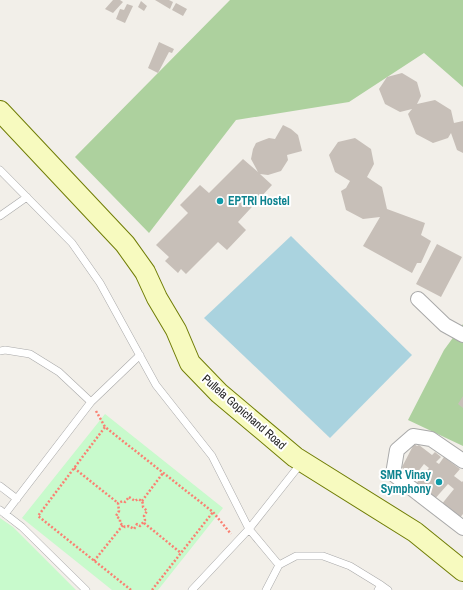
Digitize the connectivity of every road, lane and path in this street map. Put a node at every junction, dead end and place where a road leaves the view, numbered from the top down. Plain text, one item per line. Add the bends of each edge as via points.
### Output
1 (0, 111) edge
2 (0, 123) edge
3 (0, 170) edge
4 (28, 197) junction
5 (0, 216) edge
6 (418, 299) dead end
7 (463, 335) edge
8 (0, 351) edge
9 (140, 355) junction
10 (91, 402) junction
11 (105, 427) junction
12 (463, 461) edge
13 (299, 465) junction
14 (74, 468) junction
15 (163, 473) junction
16 (0, 486) edge
17 (17, 499) junction
18 (142, 501) junction
19 (118, 503) junction
20 (3, 512) edge
21 (213, 512) junction
22 (144, 523) junction
23 (123, 525) junction
24 (463, 528) edge
25 (249, 529) junction
26 (237, 541) junction
27 (181, 553) junction
28 (94, 561) junction
29 (279, 565) junction
30 (463, 571) edge
31 (463, 582) edge
32 (380, 588) edge
33 (86, 590) edge
34 (131, 590) edge
35 (152, 590) edge
36 (192, 590) edge
37 (266, 590) edge
38 (388, 590) edge

1 - 13 street, Pullela Gopichand Road via 125,244 145,272 176,330 190,363 219,393
2 - 13 street, Pullela Gopichand Road via 118,249 136,275 167,332 182,367 214,400
3 - 4 lane
4 - 5 lane
4 - 9 lane via 72,244 100,284
6 - 7 street via 445,325
8 - 10 lane via 30,354 59,372
9 - 10 lane
9 - 25 lane via 156,385 212,456
10 - 11 path
10 - 17 lane
11 - 14 path
11 - 15 path
12 - 24 street via 431,439 413,436 397,450 393,474
13 - 25 lane
13 - 30 street, Pullela Gopichand Road via 415,532
13 - 31 street, Pullela Gopichand Road via 409,540
14 - 19 path
14 - 28 path via 38,516
15 - 18 path
15 - 21 path
16 - 17 lane
17 - 20 lane
18 - 19 path via 135,501 130,497 125,502
18 - 22 path via 142,507 146,511
19 - 23 path via 119,511 116,516
20 - 33 lane via 22,527
21 - 26 path
21 - 27 path
22 - 23 path via 140,526 138,524 134,529
22 - 27 path
23 - 28 path
25 - 26 lane
25 - 29 lane
26 - 36 lane
27 - 35 path
28 - 34 path
29 - 32 lane via 296,556 323,556 350,566
29 - 37 lane
32 - 38 lane

